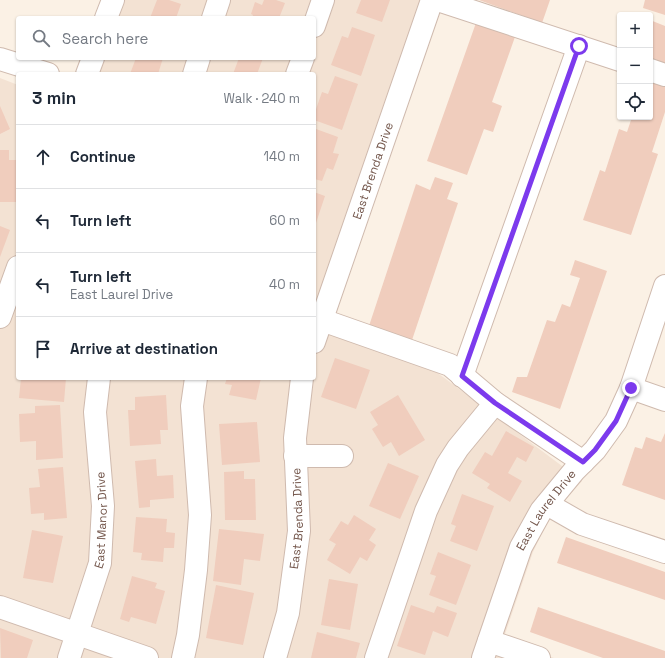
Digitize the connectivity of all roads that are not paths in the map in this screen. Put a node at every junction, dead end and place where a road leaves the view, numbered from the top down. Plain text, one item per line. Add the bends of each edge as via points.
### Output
1 (112, 0) edge
2 (219, 0) edge
3 (323, 0) edge
4 (432, 0) edge
5 (438, 0) edge
6 (107, 16) edge
7 (214, 16) edge
8 (316, 20) edge
9 (579, 46) junction
10 (0, 59) edge
11 (617, 59) edge
12 (92, 60) edge
13 (198, 60) edge
14 (302, 60) edge
15 (653, 71) edge
16 (42, 72) edge
17 (88, 72) edge
18 (195, 72) edge
19 (298, 72) edge
20 (665, 75) edge
21 (16, 273) edge
22 (665, 286) edge
23 (0, 317) edge
24 (322, 320) junction
25 (316, 336) edge
26 (462, 376) junction
27 (99, 380) edge
28 (196, 380) edge
29 (302, 380) edge
30 (631, 388) junction
31 (665, 400) edge
32 (495, 403) junction
33 (295, 456) junction
34 (342, 456) dead end
35 (583, 462) junction
36 (547, 504) junction
37 (665, 552) edge
38 (0, 607) edge
39 (77, 634) junction
40 (486, 649) edge
41 (69, 658) edge
42 (147, 658) edge
43 (183, 658) edge
44 (275, 658) edge
45 (376, 658) edge
46 (539, 658) edge

1 - 6 street
2 - 7 street
3 - 8 street
4 - 24 street, East Brenda Drive
5 - 9 street
9 - 11 street
9 - 26 street
10 - 16 street
12 - 17 street
13 - 18 street
14 - 19 street
15 - 20 street
21 - 23 street
22 - 30 street, East Laurel Drive
24 - 25 street, East Brenda Drive
24 - 26 street via 450,365
26 - 32 street
27 - 39 street, East Manor Drive via 95,412 103,506 100,563
28 - 43 street via 192,406 200,515 196,570
29 - 33 street, East Brenda Drive via 294,438
30 - 31 street
30 - 35 street, East Laurel Drive via 616,421
32 - 35 street
32 - 45 street via 447,465 426,511
33 - 34 street
33 - 44 street, East Brenda Drive via 299,531 288,613
35 - 36 street, East Laurel Drive
36 - 37 street via 582,524
36 - 40 street, East Laurel Drive via 522,547
38 - 39 street
39 - 41 street, East Manor Drive
39 - 42 street
40 - 46 street

